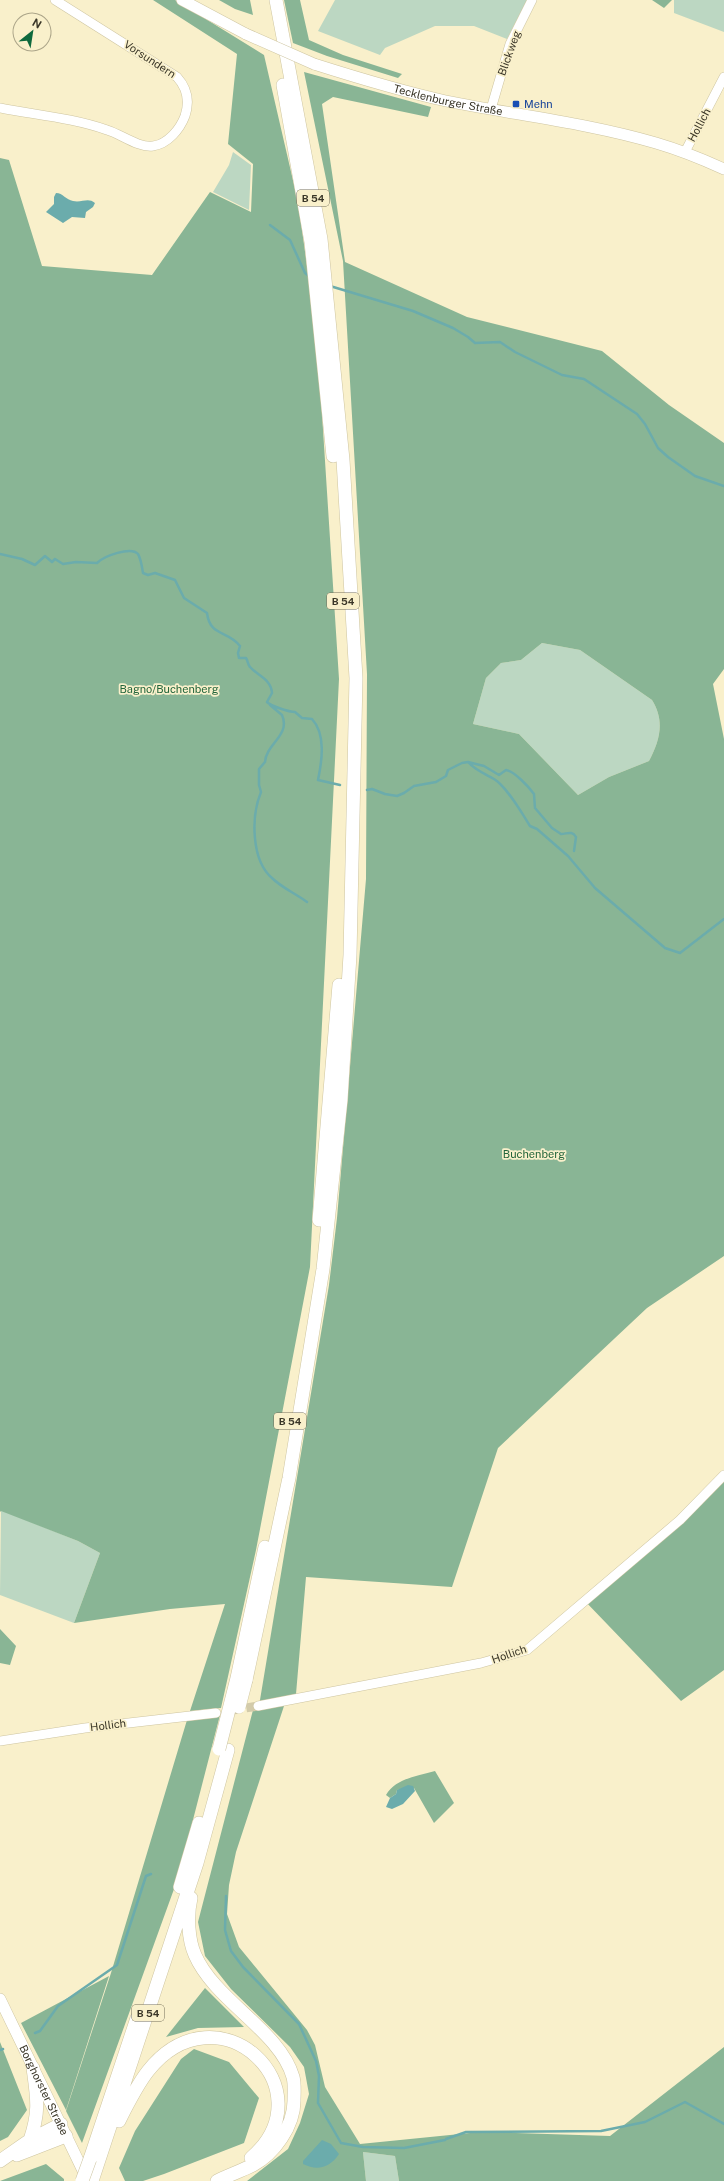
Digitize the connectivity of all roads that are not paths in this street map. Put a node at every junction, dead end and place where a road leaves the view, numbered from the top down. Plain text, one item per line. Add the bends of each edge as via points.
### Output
1 (55, 0) edge
2 (182, 0) edge
3 (268, 0) edge
4 (276, 0) edge
5 (532, 0) edge
6 (724, 77) edge
7 (0, 108) edge
8 (490, 109) junction
9 (685, 152) junction
10 (724, 169) edge
11 (724, 1476) edge
12 (241, 1679) junction
13 (258, 1706) tunnel mouth
14 (216, 1713) dead end
15 (0, 1741) edge
16 (224, 1749) junction
17 (197, 1863) junction
18 (0, 1999) edge
19 (32, 2068) junction
20 (64, 2130) junction
21 (30, 2140) junction
22 (0, 2162) edge
23 (94, 2162) junction
24 (233, 2173) junction
25 (82, 2181) edge
26 (88, 2181) edge
27 (92, 2181) edge
28 (217, 2181) edge

1 - 7 street, Vorsundern via 177,76 185,85 187,96 187,109 182,123 167,140 153,146 141,145 87,123
2 - 8 main road, Tecklenburger Straße, bridge via 246,34 314,64 378,85
3 - 12 highway, B 54 via 311,242 334,461 349,678 342,955 315,1266 281,1478
4 - 12 highway, B 54 via 321,239 343,460 356,686 350,955 341,1100 323,1268 289,1478
5 - 8 street, Blickweg via 510,44
6 - 9 street, Hollich
8 - 9 main road, Tecklenburger Straße via 586,127
9 - 10 main road, Tecklenburger Straße
11 - 13 street, Hollich via 680,1520 527,1650 481,1663
12 - 16 highway, B 54, bridge
14 - 15 street, Hollich
16 - 17 highway, B 54
16 - 23 highway, B 54
17 - 23 highway, B 54
17 - 24 highway via 189,1905 191,1942 195,1955 212,1983 271,2041 293,2077 294,2105 291,2120 283,2136 272,2150 254,2164
18 - 19 main road, Borghorster Straße
19 - 20 main road, Borghorster Straße
19 - 21 highway via 38,2106
20 - 21 highway
20 - 22 highway
20 - 26 main road, Borghorster Straße
21 - 22 highway
23 - 24 highway via 148,2071 161,2058 197,2038 226,2038 241,2044 268,2069 277,2093 278,2112 271,2133 254,2156
23 - 25 highway, B 54, bridge
23 - 27 highway, B 54
24 - 28 highway

